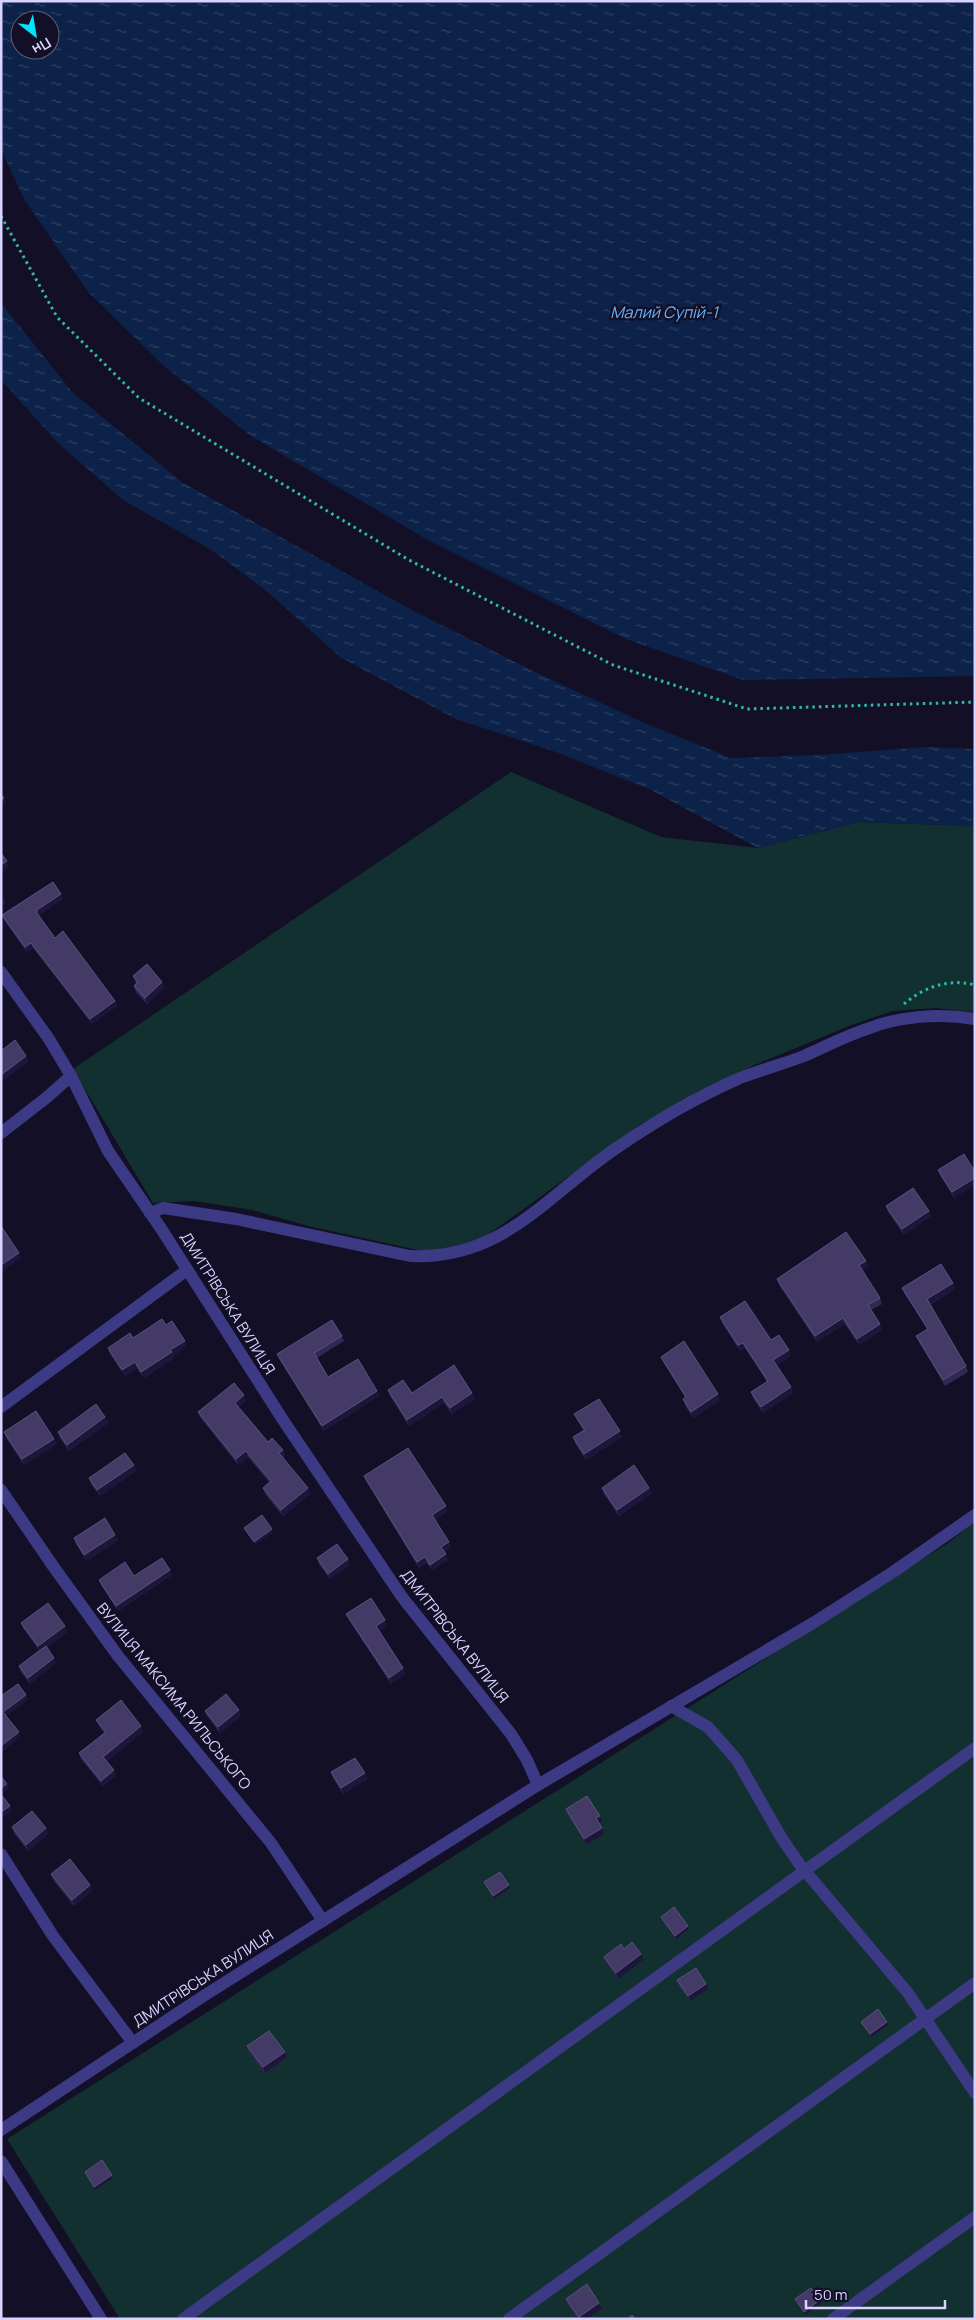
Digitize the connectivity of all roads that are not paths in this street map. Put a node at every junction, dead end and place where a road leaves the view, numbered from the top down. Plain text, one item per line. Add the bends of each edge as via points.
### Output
1 (1, 972) edge
2 (975, 1019) edge
3 (71, 1076) junction
4 (1, 1132) edge
5 (150, 1213) junction
6 (187, 1270) junction
7 (1, 1407) edge
8 (1, 1490) edge
9 (975, 1515) edge
10 (671, 1706) junction
11 (975, 1748) edge
12 (538, 1785) junction
13 (1, 1854) edge
14 (804, 1871) junction
15 (323, 1921) junction
16 (975, 1983) edge
17 (925, 2019) junction
18 (132, 2043) junction
19 (975, 2092) edge
20 (1, 2130) edge
21 (1, 2161) edge
22 (975, 2217) edge
23 (101, 2319) edge
24 (182, 2319) edge
25 (509, 2319) edge
26 (833, 2319) edge

1 - 3 street, ДМИТРІВСЬКА ВУЛИЦЯ
2 - 5 street via 897,1020 867,1028 803,1056 740,1078 643,1130 592,1164 515,1226 468,1250 437,1256 410,1256 236,1219 164,1208
3 - 4 street
3 - 5 street, ДМИТРІВСЬКА ВУЛИЦЯ via 100,1137
5 - 6 street, ДМИТРІВСЬКА ВУЛИЦЯ
6 - 7 street
6 - 12 street, ДМИТРІВСЬКА ВУЛИЦЯ via 392,1583 499,1717 518,1744
8 - 15 street, ВУЛИЦЯ МАКСИМА РИЛЬСЬКОГО via 118,1656 265,1836
9 - 10 street via 861,1593
10 - 12 street
10 - 14 street via 708,1727 737,1760
11 - 14 street
12 - 15 street, ДМИТРІВСЬКА ВУЛИЦЯ
13 - 18 street via 53,1936
14 - 17 street via 880,1958
14 - 24 street
15 - 18 street, ДМИТРІВСЬКА ВУЛИЦЯ
16 - 17 street
17 - 19 street
17 - 25 street
18 - 20 street, ДМИТРІВСЬКА ВУЛИЦЯ
21 - 23 street
22 - 26 street

